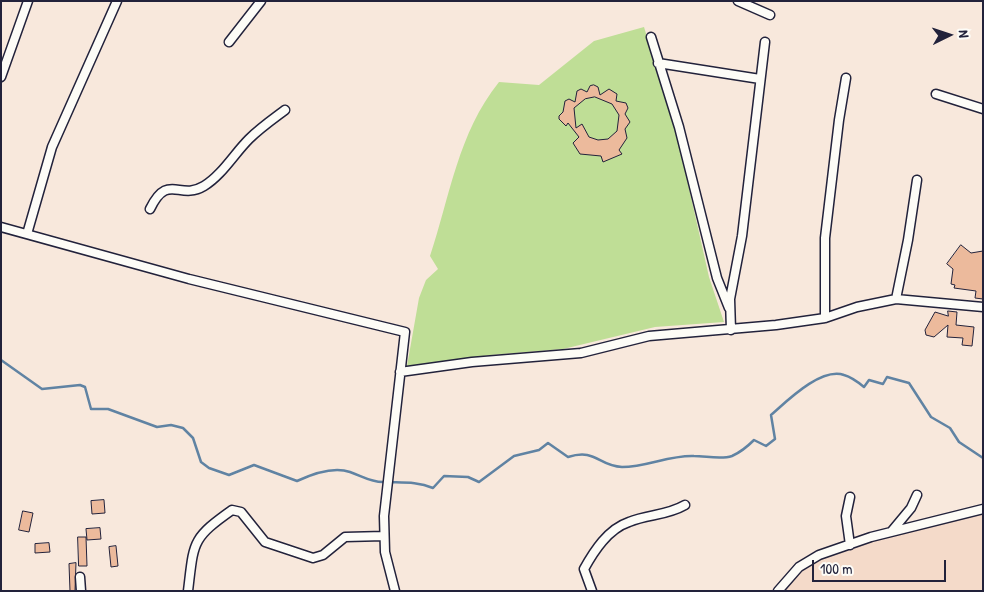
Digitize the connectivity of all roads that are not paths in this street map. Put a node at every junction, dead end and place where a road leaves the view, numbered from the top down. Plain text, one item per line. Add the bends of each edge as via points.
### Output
1 (28, 1) edge
2 (117, 1) edge
3 (261, 1) edge
4 (738, 1) edge
5 (770, 15) dead end
6 (651, 37) dead end
7 (229, 42) dead end
8 (765, 42) dead end
9 (658, 63) junction
10 (1, 77) edge
11 (846, 78) dead end
12 (760, 79) junction
13 (936, 94) dead end
14 (285, 110) dead end
15 (983, 110) edge
16 (917, 180) dead end
17 (150, 209) dead end
18 (1, 227) edge
19 (27, 234) junction
20 (896, 299) junction
21 (983, 307) edge
22 (729, 310) junction
23 (825, 318) junction
24 (731, 330) junction
25 (400, 372) junction
26 (917, 496) dead end
27 (850, 497) dead end
28 (685, 505) dead end
29 (983, 509) edge
30 (891, 532) junction
31 (384, 536) junction
32 (850, 545) junction
33 (80, 577) dead end
34 (82, 591) edge
35 (188, 591) edge
36 (395, 591) edge
37 (592, 591) edge
38 (778, 591) edge

1 - 10 street
2 - 19 street via 46,163
3 - 7 street
4 - 5 street
6 - 9 street
8 - 12 street
9 - 12 street
9 - 22 street via 679,127 717,278
11 - 23 street via 825,238
12 - 22 street via 742,236
13 - 15 street
14 - 17 street via 250,138 212,180 194,190 170,188 162,191 156,195
16 - 20 street
18 - 19 street
19 - 25 street via 189,279 405,332
20 - 21 street
20 - 23 street
22 - 24 street
23 - 24 street
24 - 25 street via 648,336 581,353
25 - 31 street via 385,500
26 - 30 street
27 - 32 street via 846,516
28 - 37 street via 664,515 628,522 604,540 584,569
29 - 30 street
30 - 32 street
31 - 35 street via 345,537 323,555 313,558 265,542 241,512 232,510 208,527 194,546
31 - 36 street
32 - 38 street via 805,562
33 - 34 street

